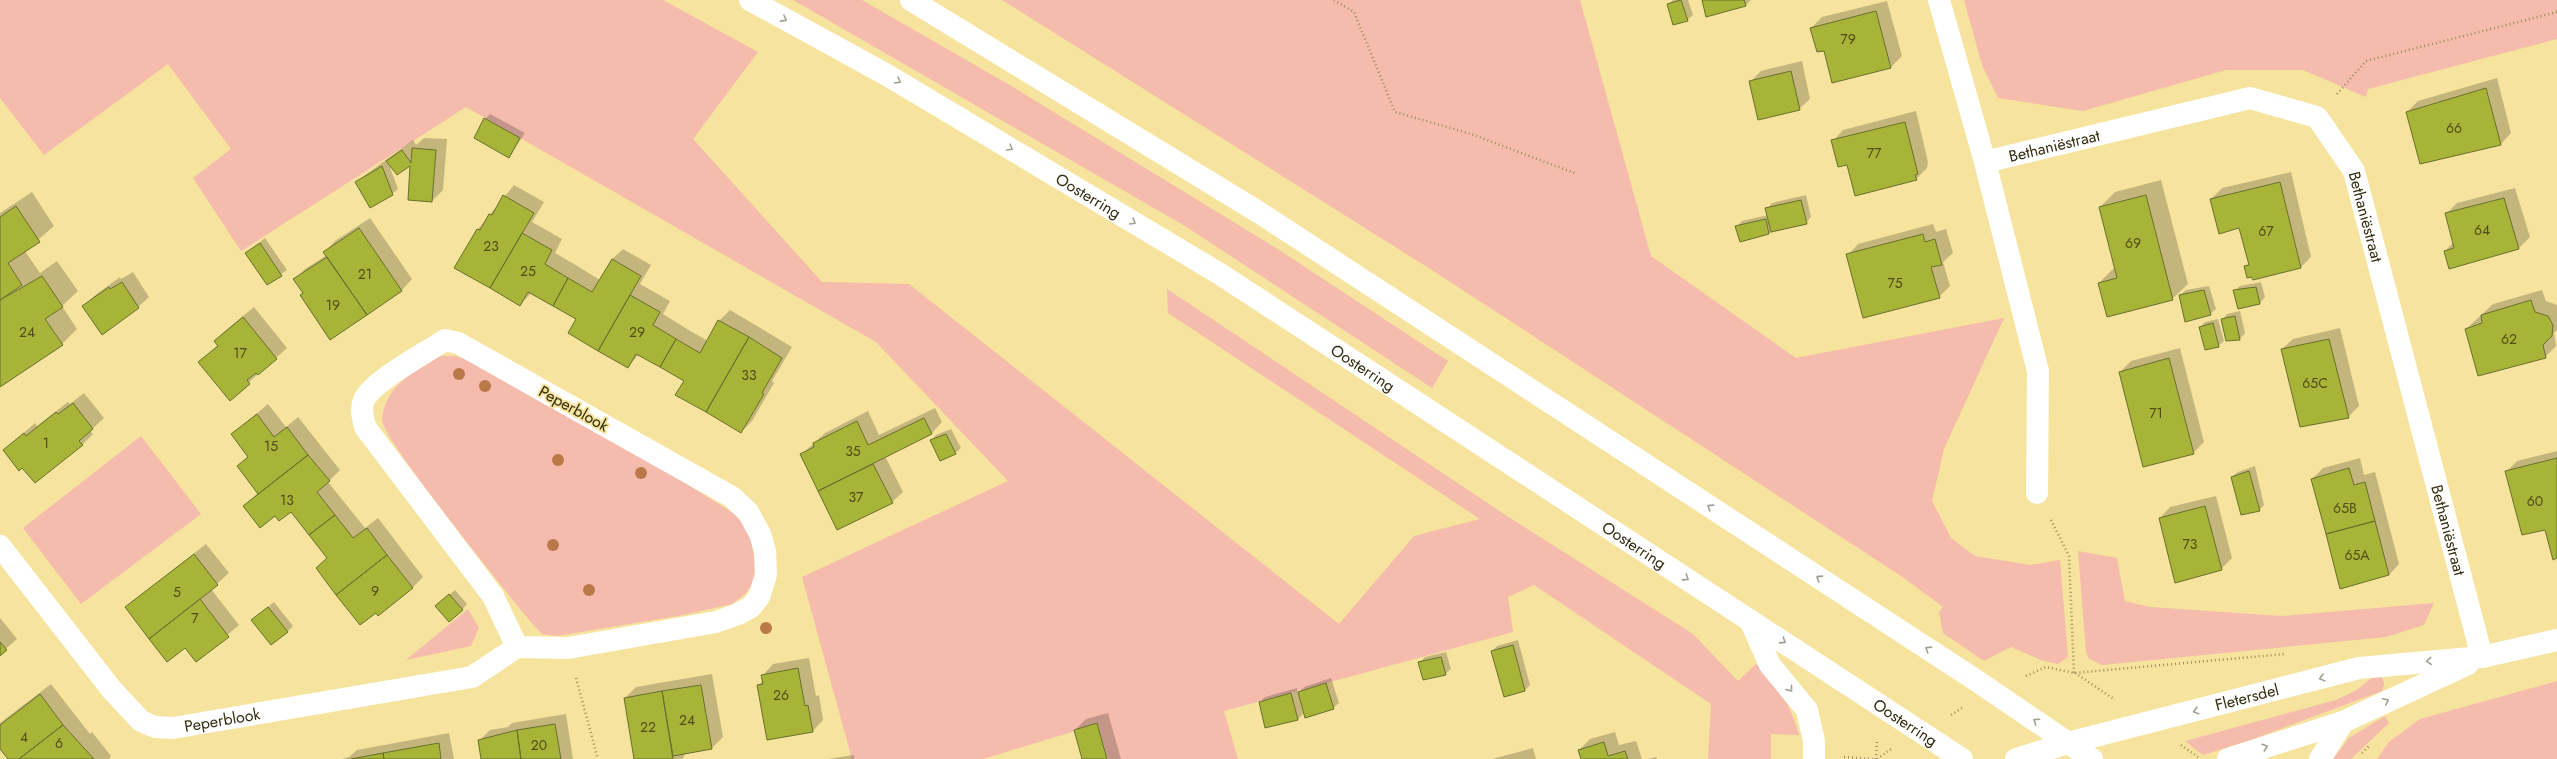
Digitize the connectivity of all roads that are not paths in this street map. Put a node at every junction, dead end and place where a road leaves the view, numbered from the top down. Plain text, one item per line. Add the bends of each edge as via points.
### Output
1 (750, 0) edge
2 (911, 0) edge
3 (1939, 0) edge
4 (1985, 162) junction
5 (2037, 493) road end
6 (0, 546) edge
7 (1750, 620) junction
8 (2557, 640) edge
9 (517, 647) junction
10 (2482, 657) junction
11 (2343, 722) junction
12 (2068, 743) junction
13 (1814, 759) edge
14 (1962, 759) edge
15 (2016, 759) edge
16 (2092, 759) edge
17 (2228, 759) edge
18 (2320, 759) edge

1 -> 7 street, Oosterring via 887,75 1220,274
12 -> 2 street via 1260,213
3 - 4 street
4 - 5 street via 2038,371
4 - 10 street, Bethaniëstraat via 2250,98 2317,117 2354,171
6 - 9 street, Peperblook via 112,690 141,721 156,727 172,728 472,678
7 -> 13 street via 1770,664 1807,710 1814,741
7 -> 14 street, Oosterring
8 - 10 street, Fletersdel
9 - 9 street, Peperblook via 568,648 716,622 738,614 752,607 759,597 766,575 765,552 760,534 748,512 732,497 458,343 445,340 376,385 364,400 361,411 365,427 493,596
11 -> 10 street, Fletersdel
10 -> 12 street, Fletersdel via 2359,668
17 -> 11 street, Fletersdel
11 - 18 street
12 - 15 street, Fletersdel
12 - 16 street

